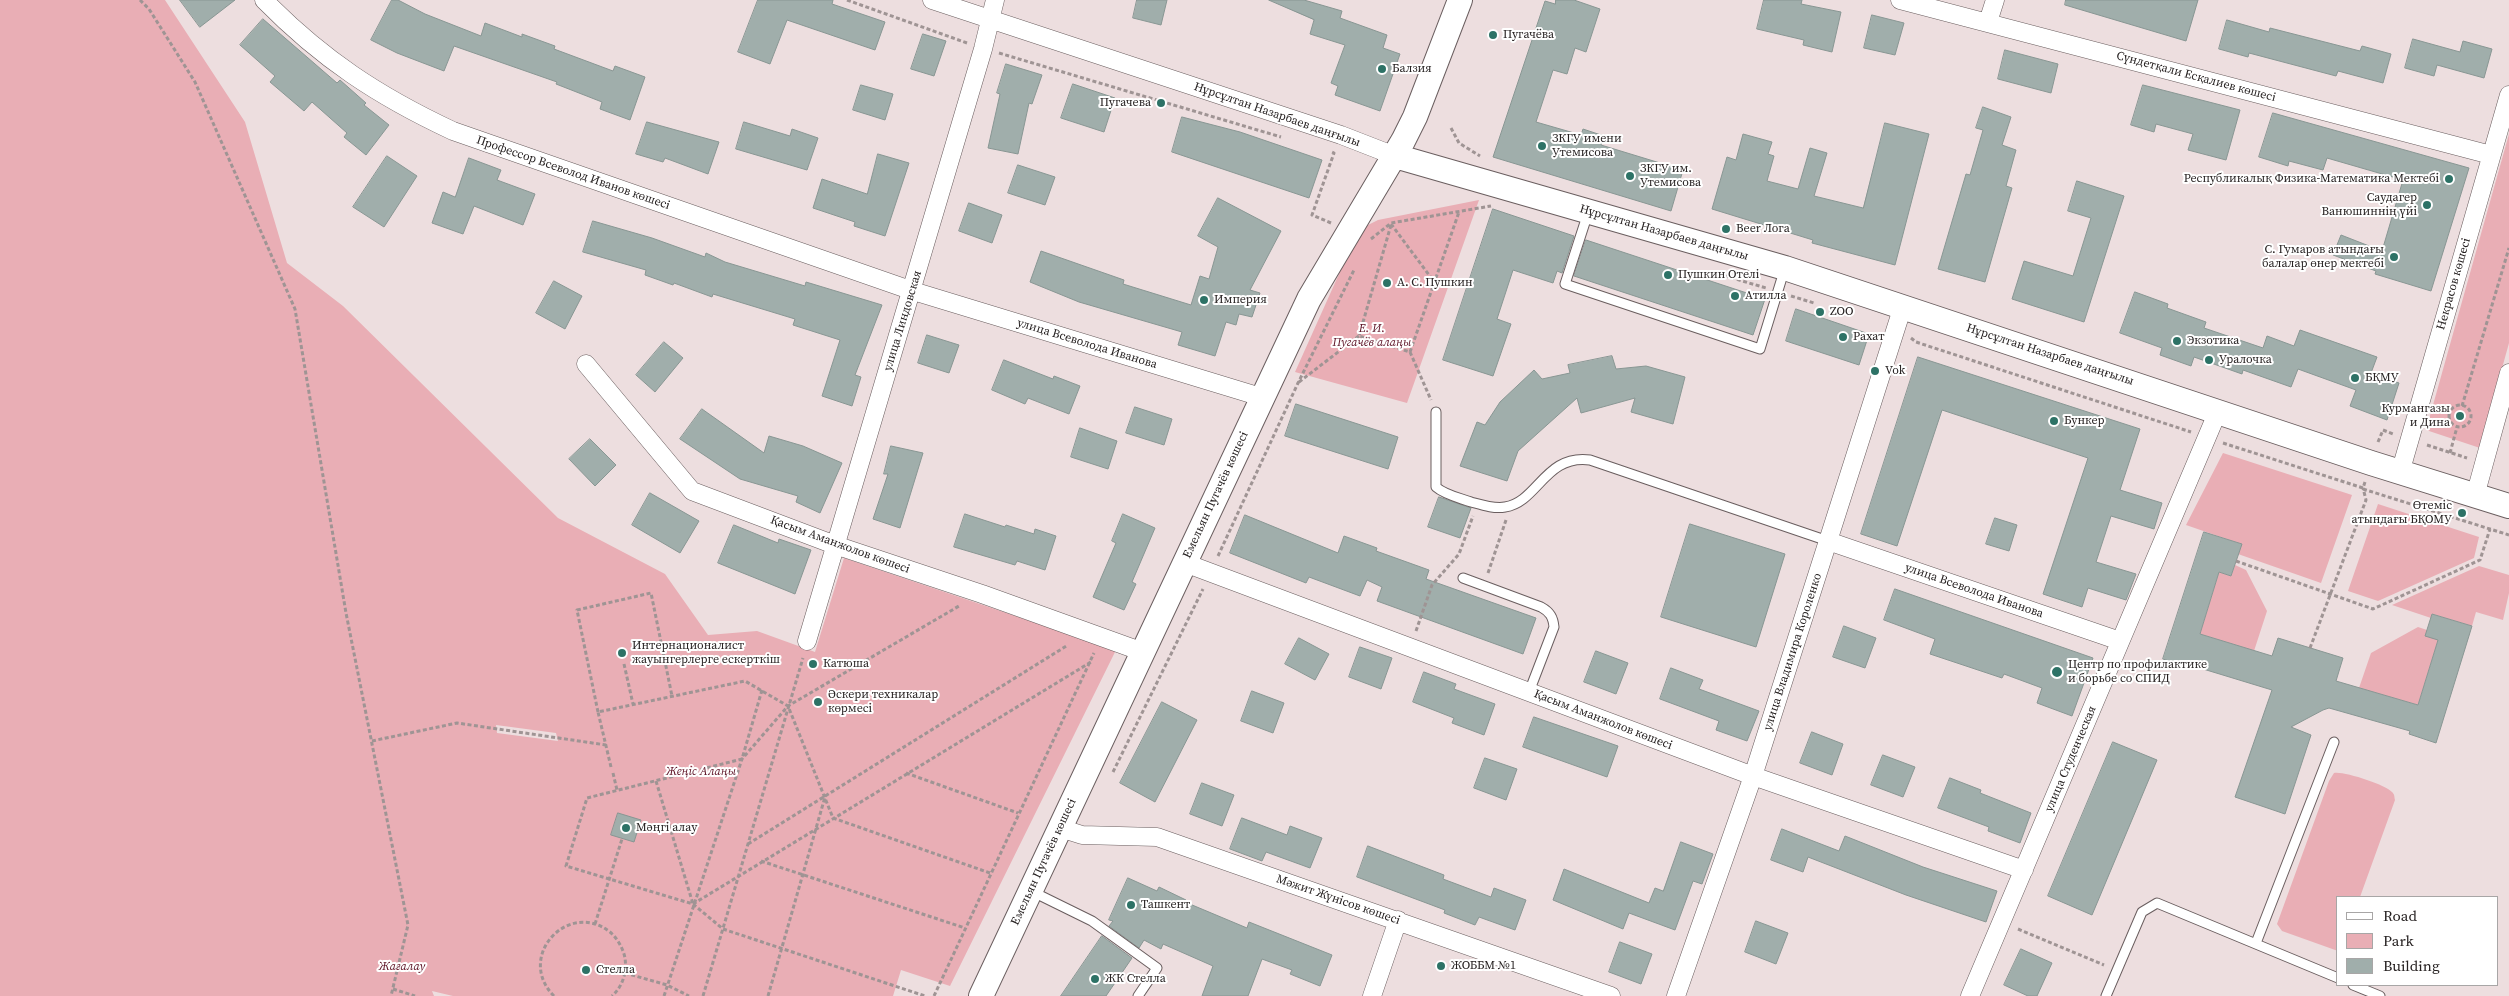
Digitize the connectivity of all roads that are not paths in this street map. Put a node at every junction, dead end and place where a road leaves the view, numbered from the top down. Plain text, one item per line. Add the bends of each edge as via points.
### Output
1 (264, 0) edge
2 (932, 0) edge
3 (994, 0) edge
4 (1460, 0) edge
5 (1900, 0) edge
6 (1995, 0) edge
7 (988, 20) junction
8 (1988, 22) junction
9 (2509, 95) edge
10 (2491, 155) junction
11 (1394, 156) junction
12 (1589, 210) junction
13 (1785, 268) junction
14 (912, 291) junction
15 (1899, 316) junction
16 (586, 364) dead end
17 (2509, 373) edge
18 (1261, 397) junction
19 (2218, 411) junction
20 (1436, 412) road end
21 (2400, 473) junction
22 (2475, 496) junction
23 (2509, 506) edge
24 (1828, 541) junction
25 (835, 545) junction
26 (1185, 562) junction
27 (1463, 578) dead end
28 (807, 641) road end
29 (2120, 641) junction
30 (1143, 652) junction
31 (1529, 692) junction
32 (2334, 742) dead end
33 (1753, 776) junction
34 (1060, 828) junction
35 (2024, 870) junction
36 (1031, 890) junction
37 (1398, 920) junction
38 (2256, 944) junction
39 (2336, 977) edge
40 (2355, 986) edge
41 (980, 996) edge
42 (1138, 996) edge
43 (1372, 996) edge
44 (1611, 996) edge
45 (1676, 996) edge
46 (1970, 996) edge
47 (2106, 996) edge
48 (2380, 996) edge

1 - 14 street, Профессор Всеволод Иванов көшесі via 292,29 366,85 403,107 453,130
2 - 7 street, Нұрсұлтан Назарбаев даңғылы
3 - 7 street, улица Линдовская
4 - 11 main road, Емельян Пугачёв көшесі via 1415,117
5 - 8 street, Сүндетқали Есқалиев көшесі
6 - 8 street
7 - 11 street, Нұрсұлтан Назарбаев даңғылы via 1341,135
7 - 14 street, улица Линдовская via 983,48
8 - 10 street, Сүндетқали Есқалиев көшесі
9 - 10 street, Некрасов көшесі
10 - 21 street, Некрасов көшесі
11 - 12 main road, Нұрсұлтан Назарбаев даңғылы
11 - 18 main road, Емельян Пугачёв көшесі via 1309,299
12 - 13 main road, Нұрсұлтан Назарбаев даңғылы
12 - 13 lane via 1565,284 1760,349
13 - 15 main road, Нұрсұлтан Назарбаев даңғылы
14 - 18 street, улица Всеволода Иванова
14 - 25 street, улица Линдовская
15 - 19 main road, Нұрсұлтан Назарбаев даңғылы
15 - 24 street, улица Владимира Короленко
16 - 25 street, Қасым Аманжолов көшесі via 692,491
17 - 22 street
18 - 26 main road, Емельян Пугачёв көшесі
19 - 21 main road, Нұрсұлтан Назарбаев даңғылы
19 - 29 street, улица Студенческая
20 - 24 lane via 1436,487 1477,503 1506,508 1520,501 1549,472 1579,458
21 - 22 main road, Нұрсұлтан Назарбаев даңғылы
22 - 23 main road, Нұрсұлтан Назарбаев даңғылы
24 - 29 street, улица Всеволода Иванова
24 - 33 street, улица Владимира Короленко
25 - 28 street, улица Линдовская
25 - 30 street, Қасым Аманжолов көшесі
26 - 30 main road, Емельян Пугачёв көшесі
26 - 31 street, Қасым Аманжолов көшесі
27 - 31 lane via 1541,607 1553,618 1554,628
29 - 35 street, улица Студенческая
30 - 34 main road, Емельян Пугачёв көшесі
31 - 33 street, Қасым Аманжолов көшесі
32 - 38 lane
33 - 35 street, Қасым Аманжолов көшесі
33 - 45 street, улица Владимира Короленко
34 - 36 main road, Емельян Пугачёв көшесі
34 - 37 street, Мәжит Жүнісов көшесі via 1082,835 1157,837
35 - 46 street, улица Студенческая
36 - 41 main road, Емельян Пугачёв көшесі
36 - 42 lane via 1092,921 1157,968
37 - 43 street
37 - 44 street, Мәжит Жүнісов көшесі
38 - 39 lane
38 - 47 lane via 2157,903 2142,912
40 - 48 lane

